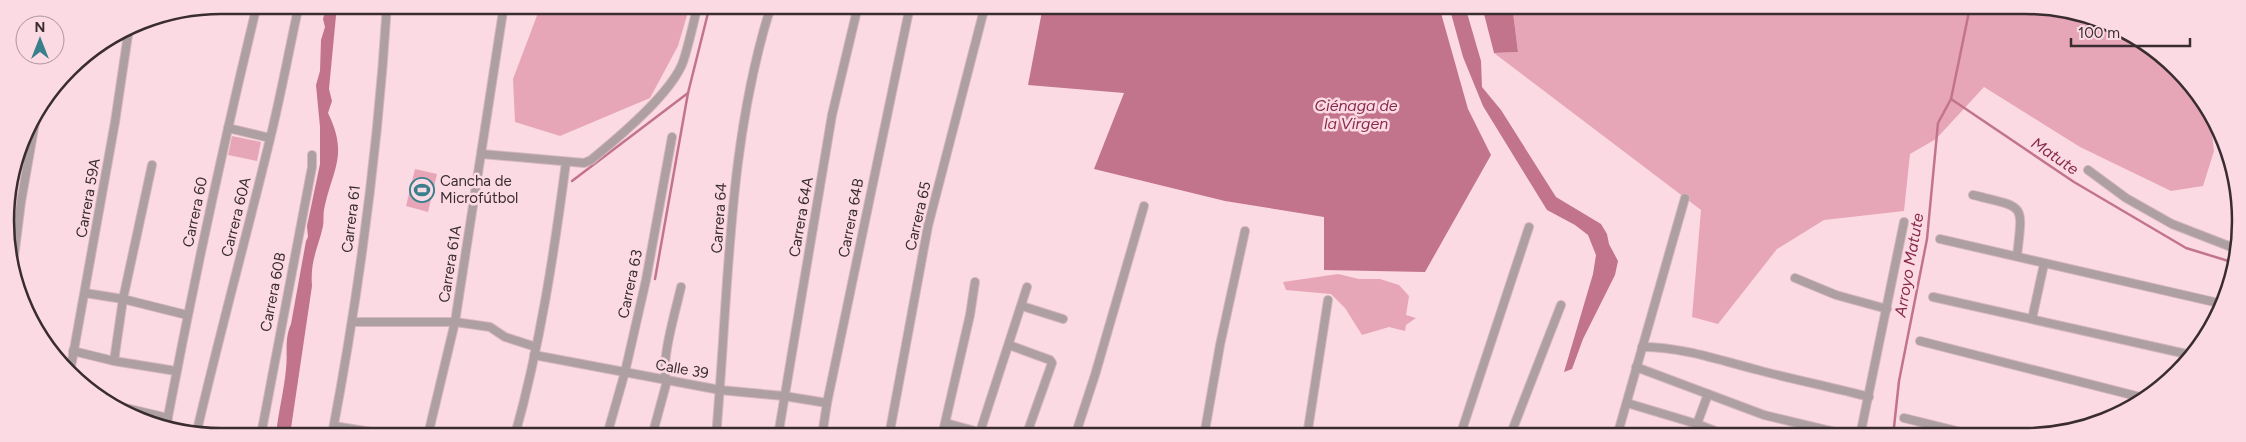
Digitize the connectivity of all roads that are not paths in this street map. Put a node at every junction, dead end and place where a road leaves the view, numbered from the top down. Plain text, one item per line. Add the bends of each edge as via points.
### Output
1 (256, 14) edge
2 (297, 14) edge
3 (387, 14) edge
4 (503, 14) edge
5 (696, 14) edge
6 (769, 14) edge
7 (856, 14) edge
8 (908, 14) edge
9 (982, 14) edge
10 (128, 36) edge
11 (228, 128) junction
12 (33, 135) edge
13 (672, 137) dead end
14 (270, 138) junction
15 (312, 154) dead end
16 (482, 154) junction
17 (566, 162) junction
18 (152, 166) dead end
19 (2088, 170) dead end
20 (1973, 195) dead end
21 (1685, 198) dead end
22 (1144, 206) dead end
23 (1904, 222) dead end
24 (1529, 227) dead end
25 (1245, 231) dead end
26 (1940, 239) dead end
27 (16, 245) edge
28 (2230, 247) edge
29 (2017, 256) junction
30 (2044, 264) junction
31 (1795, 278) dead end
32 (975, 282) dead end
33 (681, 287) dead end
34 (1027, 287) dead end
35 (85, 293) junction
36 (1934, 297) dead end
37 (123, 299) junction
38 (1328, 300) dead end
39 (2215, 302) edge
40 (1561, 305) dead end
41 (1022, 306) junction
42 (1887, 309) junction
43 (187, 315) junction
44 (1063, 319) dead end
45 (2032, 319) junction
46 (352, 322) junction
47 (455, 322) junction
48 (1920, 342) dead end
49 (1010, 345) junction
50 (1642, 347) junction
51 (73, 351) junction
52 (535, 351) junction
53 (2184, 353) edge
54 (114, 361) junction
55 (71, 365) edge
56 (1636, 367) junction
57 (176, 371) junction
58 (625, 372) junction
59 (667, 381) junction
60 (720, 390) junction
61 (1708, 394) junction
62 (784, 396) junction
63 (2135, 396) edge
64 (1869, 397) junction
65 (827, 403) junction
66 (1627, 403) junction
67 (141, 412) edge
68 (168, 418) junction
69 (1904, 418) dead end
70 (167, 421) edge
71 (946, 423) junction
72 (1698, 424) junction
73 (334, 426) joint
74 (198, 427) edge
75 (261, 428) edge
76 (346, 428) edge
77 (430, 428) edge
78 (517, 428) edge
79 (609, 428) edge
80 (654, 428) edge
81 (717, 428) edge
82 (779, 428) edge
83 (823, 428) edge
84 (890, 428) edge
85 (944, 428) edge
86 (965, 428) edge
87 (981, 428) edge
88 (1029, 428) edge
89 (1078, 428) edge
90 (1205, 428) edge
91 (1308, 428) edge
92 (1463, 428) edge
93 (1513, 428) edge
94 (1619, 428) edge
95 (1708, 428) edge
96 (1818, 428) edge
97 (1862, 428) edge
98 (1945, 428) edge

1 - 11 street, Carrera 60
2 - 14 street, Carrera 60A
3 - 46 street, Carrera 61
4 - 16 street, Carrera 61A
5 - 17 street via 673,81 591,160 584,164
6 - 60 street, Carrera 64 via 751,86 736,169
7 - 62 street, Carrera 64A via 832,115
8 - 65 street, Carrera 64B
9 - 84 street, Carrera 65 via 928,226
10 - 35 street, Carrera 59A
11 - 14 street
11 - 43 street, Carrera 60
12 - 27 street
13 - 58 street, Carrera 63 via 646,280
14 - 74 street, Carrera 60A
15 - 75 street, Carrera 60B
16 - 17 street
16 - 47 street, Carrera 61A
17 - 52 street
18 - 37 street
19 - 28 street via 2126,198 2172,224
20 - 29 street via 2012,204 2019,211 2022,218
21 - 50 street
22 - 89 street
23 - 42 street
24 - 92 street
25 - 90 street
26 - 29 street
29 - 30 street
30 - 39 street
30 - 45 street
31 - 42 street via 1836,295
32 - 71 street
33 - 59 street via 666,356 664,376
34 - 41 street
35 - 37 street
35 - 51 street, Carrera 59A
36 - 45 street
37 - 43 street
37 - 54 street
38 - 91 street
40 - 93 street
41 - 44 street
41 - 49 street
42 - 64 street
43 - 57 street, Carrera 60
45 - 53 street
46 - 47 street, Calle 39
46 - 73 street, Carrera 61
47 - 52 street, Calle 39 via 490,327
47 - 77 street, Carrera 61A
48 - 63 street
49 - 87 street
49 - 88 street via 1052,363
50 - 56 street
50 - 64 street via 1693,352
51 - 54 street
51 - 55 street, Carrera 59A
52 - 58 street, Calle 39
52 - 78 street
54 - 57 street
56 - 61 street
56 - 66 street
57 - 68 street, Carrera 60
58 - 59 street, Calle 39
58 - 79 street, Carrera 63
59 - 60 street, Calle 39
59 - 80 street
60 - 62 street, Calle 39
60 - 81 street, Carrera 64
61 - 72 street
61 - 96 street via 1764,415
62 - 65 street, Calle 39
62 - 82 street, Carrera 64A
64 - 97 street
65 - 83 street, Carrera 64B
66 - 72 street
66 - 94 street
67 - 68 street
68 - 70 street, Carrera 60
69 - 98 street
71 - 85 street
71 - 86 street
72 - 95 street
73 - 76 street

